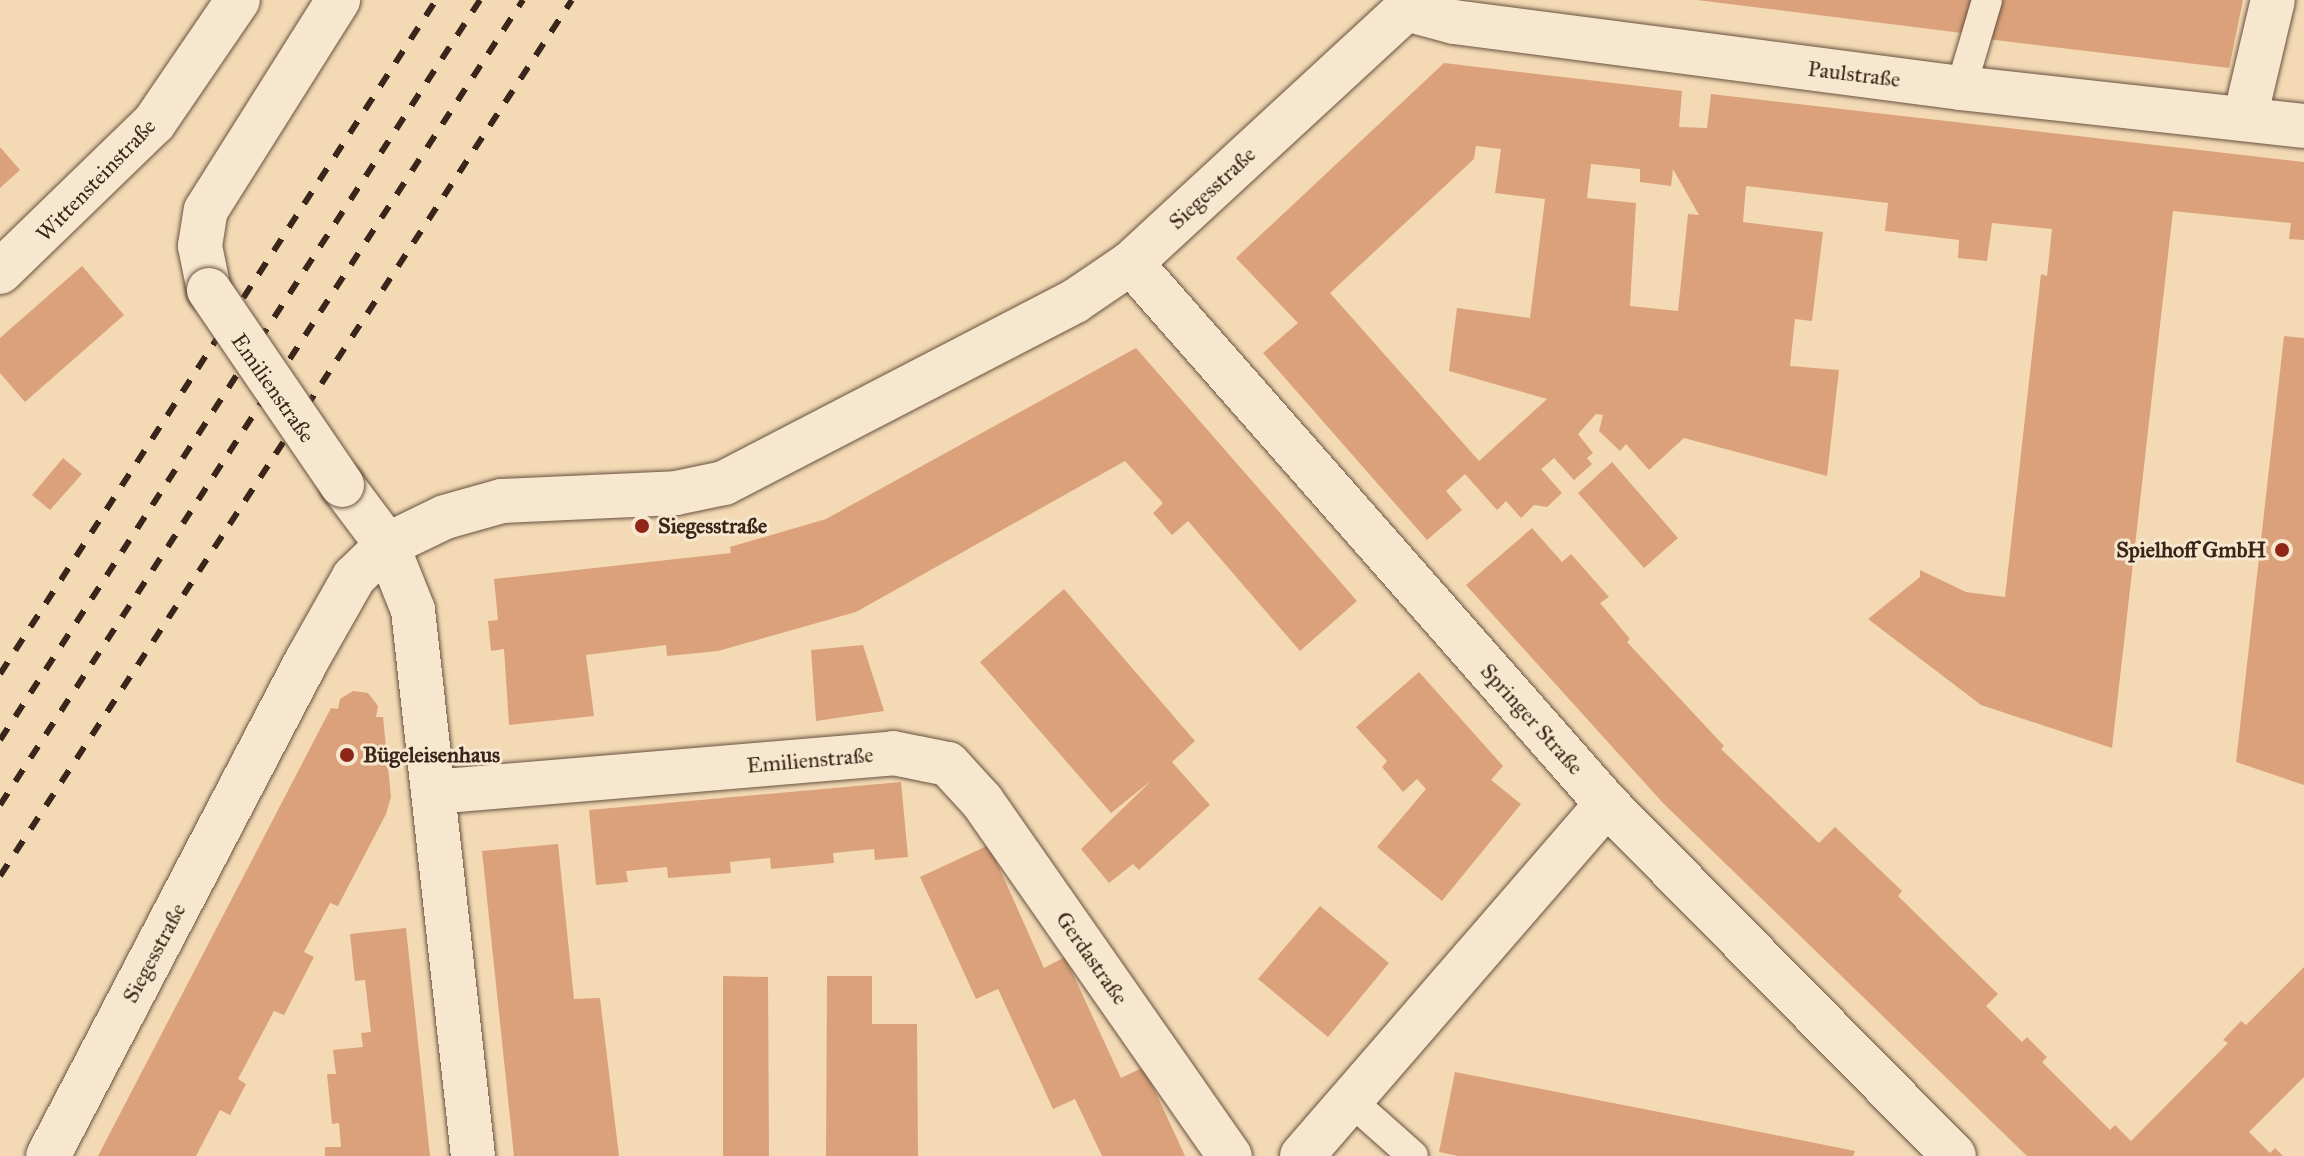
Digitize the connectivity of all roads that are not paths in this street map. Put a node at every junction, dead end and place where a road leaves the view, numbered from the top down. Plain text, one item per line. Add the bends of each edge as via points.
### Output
1 (238, 0) edge
2 (338, 0) edge
3 (1987, 0) edge
4 (2273, 0) edge
5 (1411, 5) edge
6 (1961, 88) junction
7 (2245, 118) junction
8 (2304, 126) edge
9 (1131, 263) junction
10 (0, 272) edge
11 (387, 545) junction
12 (948, 764) joint
13 (433, 792) junction
14 (1607, 804) junction
15 (1350, 1100) junction
16 (48, 1156) edge
17 (473, 1156) edge
18 (1230, 1156) edge
19 (1302, 1156) edge
20 (1413, 1156) edge
21 (1954, 1156) edge

1 - 10 street, Wittensteinstraße via 154,123
2 - 11 street, Emilienstraße, bridge via 206,210 200,246 209,290
3 - 6 lane
4 - 7 street
5 - 6 street, Paulstraße via 1454,22
5 - 9 street, Siegesstraße
6 - 7 street, Paulstraße
7 - 8 street, Paulstraße
9 - 11 street, Siegesstraße via 1075,301 724,483 676,493 502,501 445,517
9 - 14 street, Springer Straße
11 - 13 street, Emilienstraße via 413,610
11 - 16 street, Siegesstraße via 354,577 307,660
12 - 13 street, Emilienstraße via 893,753
12 - 18 street, Gerdastraße via 982,801
13 - 17 street, Emilienstraße
14 - 15 street
14 - 21 street, Springer Straße
15 - 19 street
15 - 20 lane

